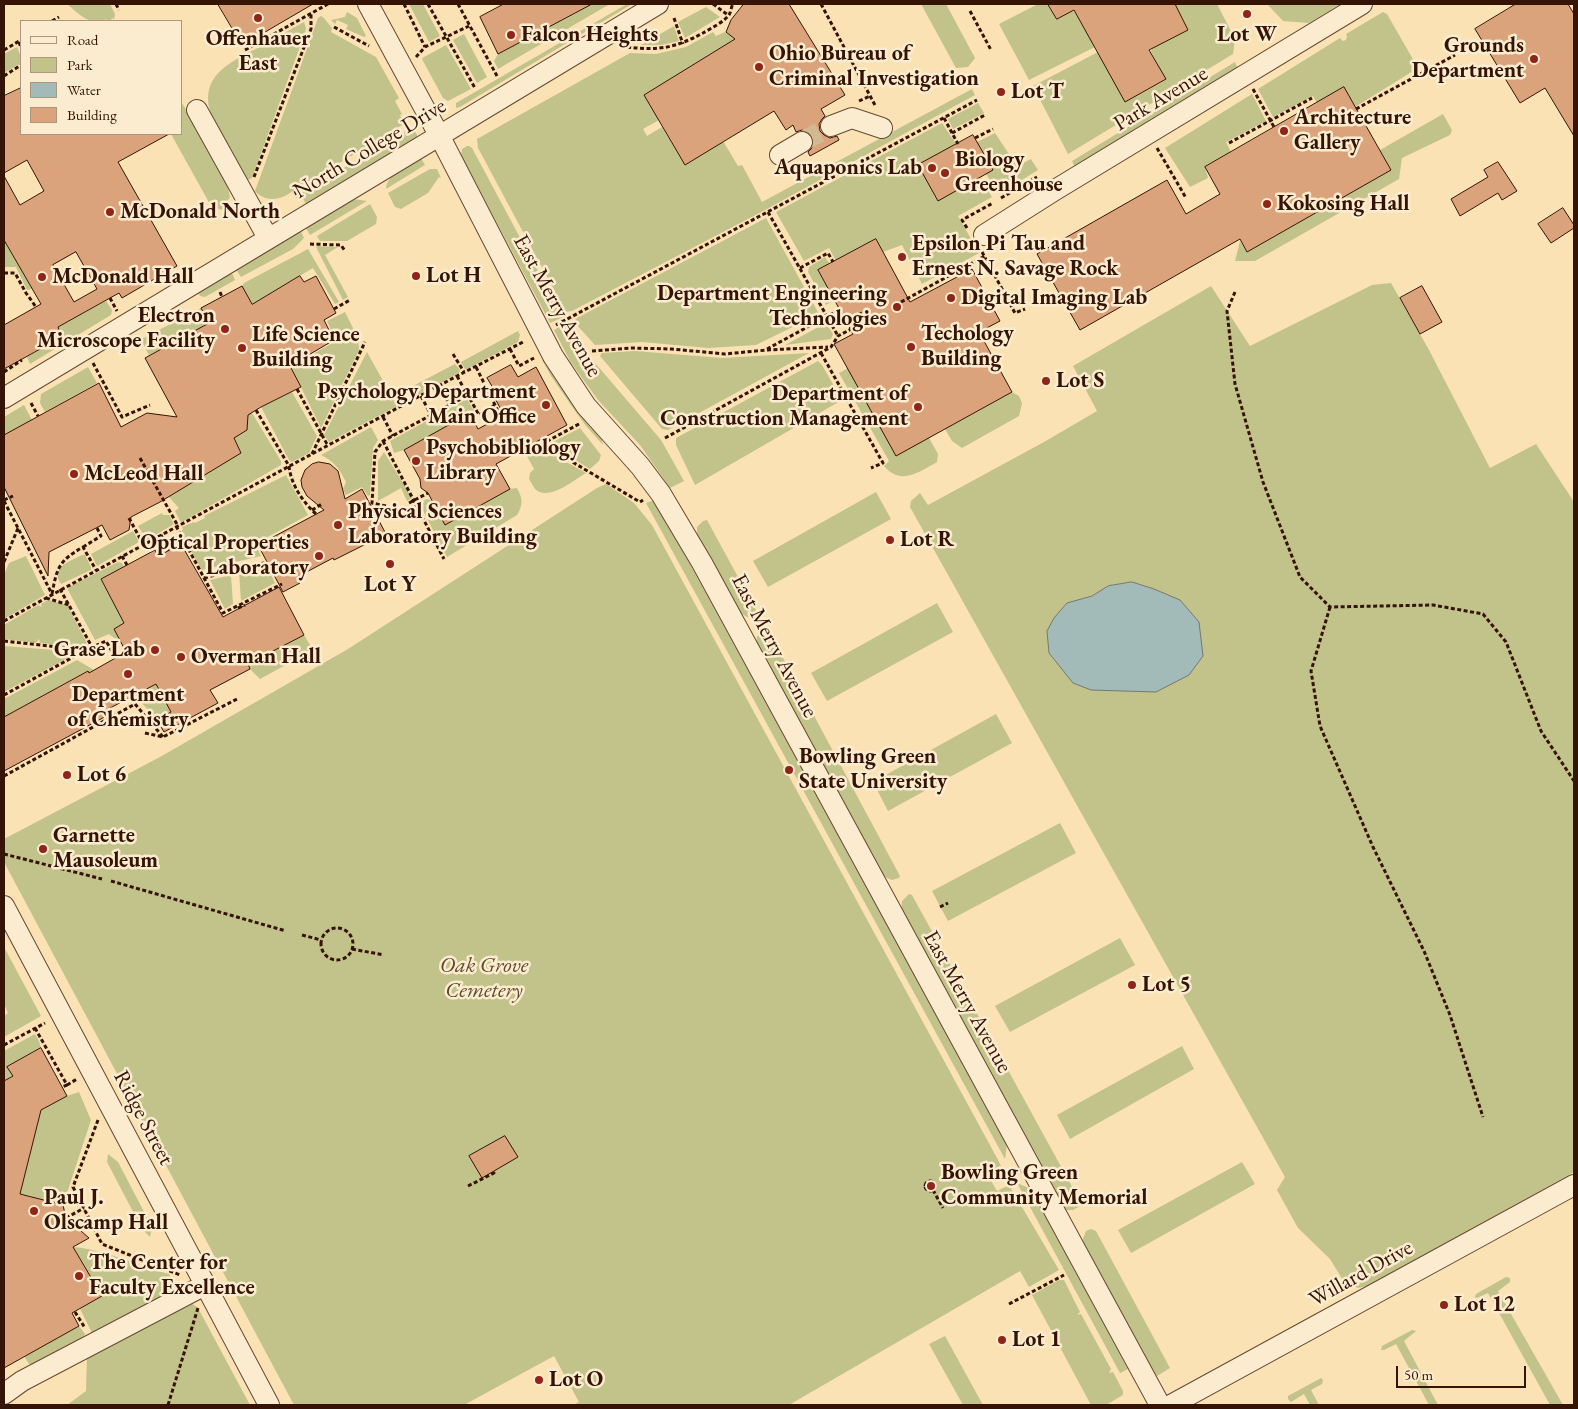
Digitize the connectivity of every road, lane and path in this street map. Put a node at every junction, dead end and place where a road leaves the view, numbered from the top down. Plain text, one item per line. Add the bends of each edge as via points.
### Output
1 (116, 4) edge
2 (328, 4) edge
3 (368, 4) edge
4 (404, 4) edge
5 (428, 4) edge
6 (458, 4) edge
7 (658, 4) edge
8 (713, 4) edge
9 (733, 4) edge
10 (821, 4) edge
11 (1362, 4) edge
12 (119, 10) dead end
13 (970, 11) dead end
14 (311, 13) junction
15 (728, 16) junction
16 (59, 17) dead end
17 (674, 18) dead end
18 (54, 20) edge
19 (469, 26) junction
20 (334, 27) dead end
21 (446, 38) junction
22 (20, 41) edge
23 (683, 44) junction
24 (627, 46) dead end
25 (425, 47) junction
26 (4, 50) edge
27 (244, 50) dead end
28 (377, 50) dead end
29 (991, 50) dead end
30 (1455, 55) dead end
31 (416, 58) dead end
32 (20, 66) edge
33 (4, 76) edge
34 (497, 76) dead end
35 (475, 88) dead end
36 (1252, 89) dead end
37 (1312, 98) dead end
38 (977, 100) dead end
39 (1356, 109) dead end
40 (197, 110) dead end
41 (985, 115) dead end
42 (944, 118) junction
43 (880, 119) joint
44 (1270, 120) junction
45 (831, 126) tunnel mouth
46 (1274, 127) dead end
47 (993, 129) dead end
48 (952, 133) junction
49 (439, 135) junction
50 (975, 138) dead end
51 (802, 142) tunnel mouth
52 (1229, 143) dead end
53 (958, 144) dead end
54 (1156, 147) dead end
55 (780, 155) dead end
56 (1038, 177) dead end
57 (246, 198) junction
58 (1001, 198) dead end
59 (1186, 198) dead end
60 (992, 203) dead end
61 (768, 212) junction
62 (268, 238) junction
63 (978, 239) junction
64 (310, 244) dead end
65 (345, 251) dead end
66 (985, 256) junction
67 (833, 262) dead end
68 (800, 268) junction
69 (4, 273) edge
70 (1235, 292) dead end
71 (110, 298) dead end
72 (350, 300) dead end
73 (901, 302) dead end
74 (36, 307) dead end
75 (334, 309) dead end
76 (1025, 309) dead end
77 (868, 310) dead end
78 (119, 314) dead end
79 (827, 316) junction
80 (872, 318) dead end
81 (551, 328) dead end
82 (838, 336) junction
83 (527, 340) dead end
84 (365, 342) dead end
85 (831, 347) junction
86 (510, 349) junction
87 (767, 350) junction
88 (592, 351) dead end
89 (821, 352) junction
90 (453, 354) dead end
91 (536, 357) dead end
92 (22, 360) dead end
93 (92, 360) dead end
94 (476, 367) junction
95 (4, 372) edge
96 (464, 372) junction
97 (457, 376) junction
98 (440, 386) junction
99 (485, 386) junction
100 (297, 389) dead end
101 (421, 396) junction
102 (468, 396) junction
103 (4, 398) edge
104 (150, 405) dead end
105 (450, 405) junction
106 (495, 405) junction
107 (32, 406) dead end
108 (256, 410) dead end
109 (431, 415) junction
110 (38, 416) dead end
111 (382, 417) junction
112 (501, 417) dead end
113 (580, 424) dead end
114 (322, 434) junction
115 (393, 436) junction
116 (665, 438) dead end
117 (383, 441) junction
118 (328, 446) junction
119 (312, 454) junction
120 (140, 458) dead end
121 (289, 466) junction
122 (871, 468) dead end
123 (428, 493) dead end
124 (13, 496) dead end
125 (4, 500) edge
126 (414, 500) junction
127 (640, 502) dead end
128 (409, 503) dead end
129 (322, 504) dead end
130 (386, 506) dead end
131 (312, 510) junction
132 (316, 514) dead end
133 (129, 518) dead end
134 (177, 526) junction
135 (18, 528) junction
136 (96, 528) dead end
137 (161, 535) junction
138 (143, 544) junction
139 (83, 547) junction
140 (169, 551) dead end
141 (122, 556) junction
142 (5, 558) edge
143 (444, 559) dead end
144 (4, 562) edge
145 (267, 562) dead end
146 (128, 565) dead end
147 (96, 570) junction
148 (204, 578) junction
149 (60, 589) junction
150 (52, 594) junction
151 (45, 598) junction
152 (69, 605) junction
153 (1330, 607) junction
154 (238, 608) dead end
155 (4, 621) edge
156 (4, 640) edge
157 (92, 647) junction
158 (86, 650) junction
159 (116, 658) dead end
160 (4, 695) edge
161 (237, 698) dead end
162 (144, 733) dead end
163 (164, 737) junction
164 (4, 776) edge
165 (1574, 781) edge
166 (4, 854) edge
167 (102, 879) dead end
168 (111, 881) dead end
169 (948, 903) dead end
170 (4, 906) edge
171 (940, 907) dead end
172 (286, 930) dead end
173 (302, 935) dead end
174 (321, 940) junction
175 (352, 949) junction
176 (384, 955) dead end
177 (49, 1021) dead end
178 (35, 1028) junction
179 (4, 1045) edge
180 (80, 1078) dead end
181 (67, 1085) junction
182 (62, 1087) dead end
183 (100, 1115) dead end
184 (1483, 1117) dead end
185 (493, 1171) dead end
186 (1574, 1185) edge
187 (468, 1186) dead end
188 (933, 1190) dead end
189 (84, 1208) junction
190 (943, 1208) dead end
191 (66, 1218) dead end
192 (1064, 1274) dead end
193 (198, 1288) junction
194 (1009, 1304) dead end
195 (4, 1394) edge
196 (168, 1405) edge
197 (270, 1405) edge
198 (1160, 1405) edge
199 (1171, 1405) edge

1 - 12 path
2 - 14 path
3 - 49 street, East Merry Avenue
4 - 25 path
5 - 21 path
6 - 19 path
7 - 49 street, North College Drive
8 - 15 path
9 - 15 path
10 - 43 path
11 - 63 street, Park Avenue
13 - 29 path
14 - 27 path
14 - 57 path via 311,29
15 - 23 path
16 - 18 path
17 - 23 path
19 - 21 path
19 - 34 path
20 - 28 path
21 - 25 path
21 - 35 path
22 - 26 path
23 - 24 path via 654,48
25 - 31 path
30 - 39 path
32 - 33 path
36 - 44 path
37 - 44 path
38 - 42 path
40 - 57 street
41 - 48 path
42 - 48 path
42 - 61 path
43 - 45 street via 852,118
44 - 46 path
44 - 52 path
47 - 50 path
48 - 53 path
49 - 62 street, North College Drive
49 - 198 street, East Merry Avenue via 553,356 586,406 661,494 702,563
51 - 55 street
54 - 59 path
56 - 58 path
57 - 62 street
60 - 63 path via 962,220
61 - 68 path
61 - 81 path
62 - 103 street, North College Drive
63 - 66 path
64 - 65 path via 341,245
66 - 73 path
66 - 76 path via 1015,313
67 - 68 path via 828,253
68 - 79 path
69 - 74 path via 15,273
70 - 153 path via 1227,310 1235,384 1263,482 1300,577
71 - 78 path
72 - 75 path
77 - 79 path via 844,323 837,311
79 - 82 path
79 - 87 path
80 - 82 path
82 - 85 path
83 - 86 path
84 - 114 path
85 - 87 path
85 - 89 path
86 - 91 path via 520,366
86 - 94 path
87 - 88 path via 726,354 640,348
89 - 116 path
89 - 122 path via 883,463
90 - 96 path
92 - 95 path
93 - 104 path via 122,417
94 - 96 path
94 - 99 path
96 - 97 path
97 - 98 path
97 - 102 path
98 - 101 path
98 - 105 path
99 - 102 path
99 - 106 path
100 - 114 path
101 - 109 path
101 - 111 path
102 - 105 path
102 - 106 path via 479,415
105 - 109 path
106 - 112 path
107 - 110 path
108 - 121 path
109 - 115 path
111 - 115 path
111 - 118 path
113 - 127 path via 542,444
114 - 118 path
114 - 119 path
115 - 117 path
117 - 126 path
117 - 130 path via 375,452 371,504
118 - 119 path
119 - 121 path
120 - 134 path
121 - 131 path via 290,476 305,504
121 - 134 path
123 - 126 path
124 - 125 path
125 - 135 path
126 - 128 path
126 - 143 path
129 - 131 path
131 - 132 path
133 - 138 path
134 - 137 path
134 - 148 path
135 - 142 path
135 - 150 path
136 - 139 path via 101,536
137 - 138 path
137 - 140 path
138 - 141 path
139 - 147 path
139 - 150 path via 70,554 56,572
141 - 146 path
141 - 147 path
142 - 144 path
145 - 148 path
147 - 149 path
148 - 154 path via 223,613 283,585
149 - 150 path
149 - 152 path
150 - 151 path
151 - 152 path
151 - 155 path
152 - 157 path
153 - 165 path via 1433,605 1483,614 1506,642 1541,732
153 - 184 path via 1311,671 1320,726 1373,847 1424,951 1450,1016
156 - 158 path
157 - 158 path
157 - 159 path via 106,641
158 - 160 path
161 - 163 path
162 - 163 path
163 - 164 path via 135,704
166 - 167 path
168 - 172 path
169 - 171 path
170 - 193 street, Ridge Street
173 - 174 path
174 - 175 path via 322,951 330,959 341,960
174 - 175 path via 331,929 341,929 352,939
175 - 176 path
177 - 178 path
178 - 179 path
178 - 181 path
180 - 181 path
181 - 182 path
183 - 189 path via 73,1187
185 - 187 path
186 - 199 street, Willard Drive
188 - 190 path
189 - 191 path
189 - 193 path via 102,1244
192 - 194 path
193 - 195 street
193 - 196 path
193 - 197 street, Ridge Street

